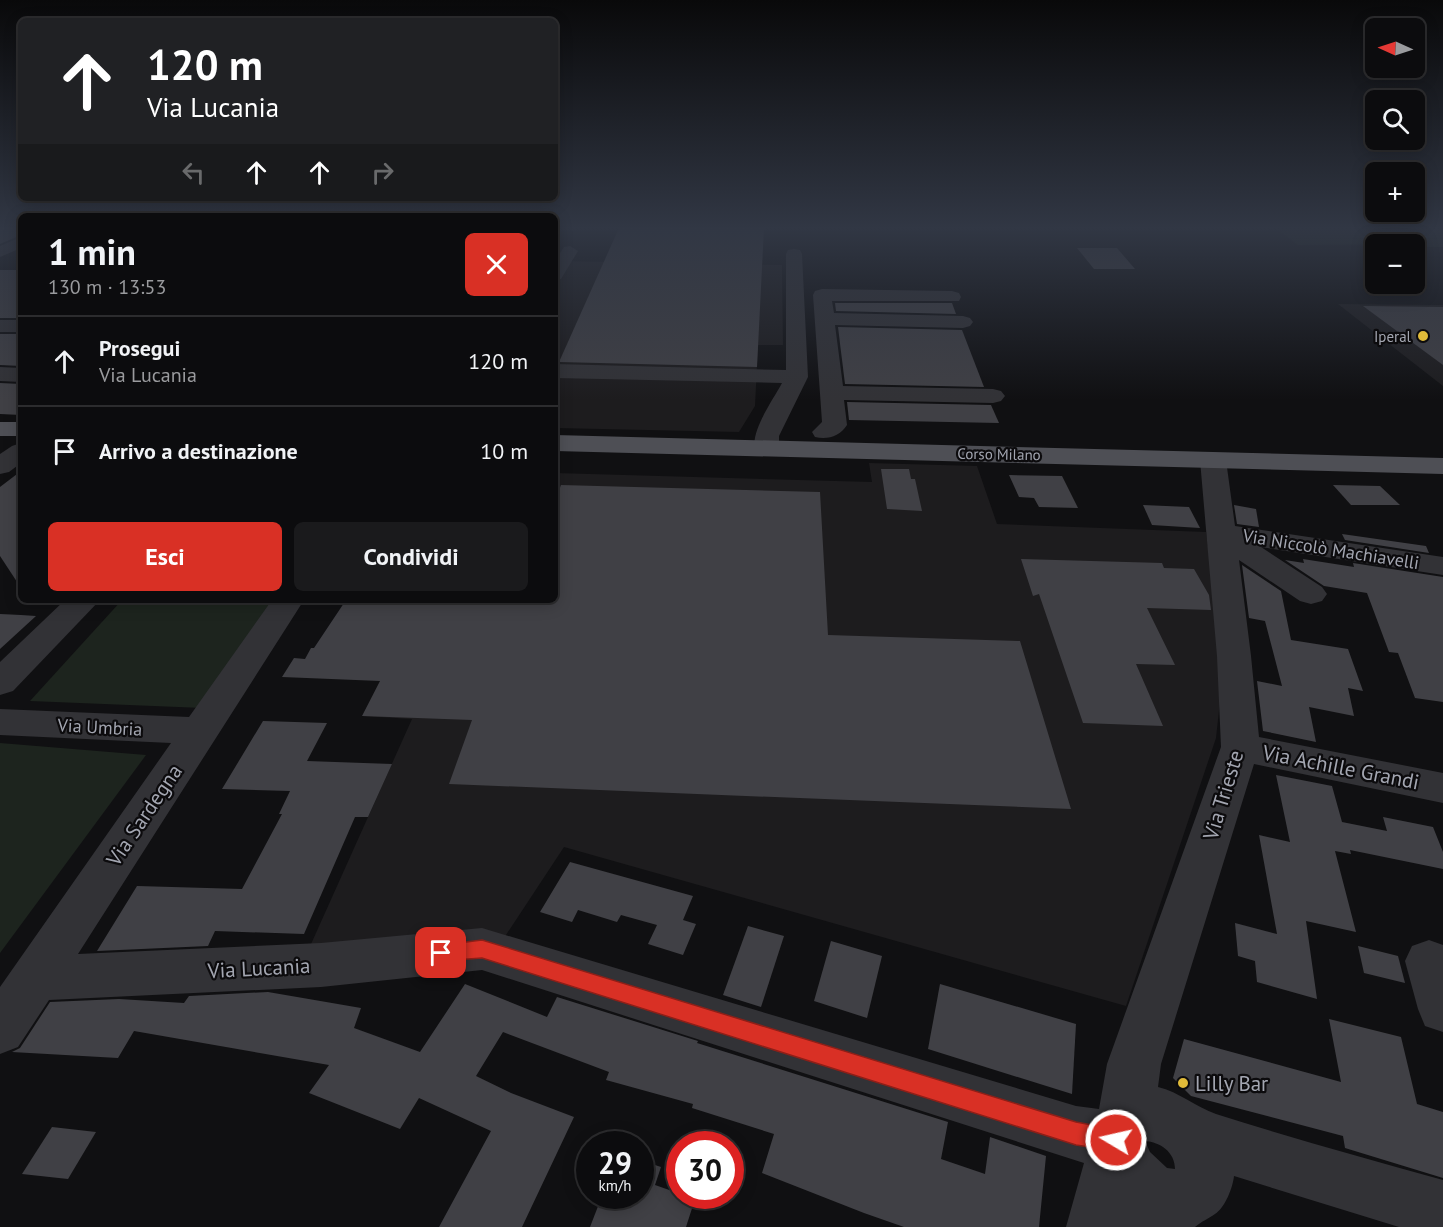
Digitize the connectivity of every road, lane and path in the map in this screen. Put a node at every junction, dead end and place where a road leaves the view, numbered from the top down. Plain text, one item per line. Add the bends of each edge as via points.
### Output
1 (797, 285) edge
2 (952, 297) dead end
3 (824, 319) junction
4 (963, 322) dead end
5 (0, 326) edge
6 (18, 326) edge
7 (558, 371) edge
8 (0, 374) edge
9 (18, 375) edge
10 (832, 393) junction
11 (993, 396) dead end
12 (808, 412) junction
13 (0, 429) edge
14 (18, 429) edge
15 (0, 443) edge
16 (558, 443) edge
17 (18, 444) edge
18 (766, 448) junction
19 (18, 453) edge
20 (1213, 460) junction
21 (0, 466) edge
22 (1443, 466) edge
23 (1229, 534) junction
24 (1443, 566) edge
25 (1311, 594) dead end
26 (81, 603) edge
27 (286, 603) edge
28 (0, 683) edge
29 (0, 723) edge
30 (201, 731) junction
31 (1240, 747) junction
32 (1443, 788) edge
33 (1429, 961) dead end
34 (35, 978) junction
35 (1443, 1009) edge
36 (0, 1030) edge
37 (1120, 1135) junction
38 (1182, 1183) edge
39 (1443, 1210) edge
40 (1096, 1227) edge

1 - 12 street
2 - 3 street via 822,295
3 - 4 street
3 - 10 street
5 - 6 street
7 - 12 street
8 - 9 street
10 - 11 street
10 - 12 street via 835,425
12 - 18 main road, Corso Milano
12 - 18 street via 766,436
12 - 20 main road, Corso Milano
13 - 14 main road
15 - 17 street
16 - 18 main road, Corso Milano
19 - 21 street
20 - 22 main road, Corso Milano
20 - 23 street, Via Trieste
23 - 24 street, Via Niccolò Machiavelli
23 - 25 street via 1242,548
23 - 31 street, Via Trieste
26 - 28 street
27 - 30 street, Via Sardegna
29 - 30 street, Via Umbria
30 - 34 street, Via Sardegna
31 - 32 street, Via Achille Grandi
31 - 37 street, Via Trieste via 1134,1064
33 - 35 street
34 - 36 street, Via Sardegna
34 - 37 street, Via Lucania via 321,964 482,949 1076,1134
37 - 38 street via 1137,1113 1157,1114 1177,1123
37 - 40 street, Via Trieste
38 - 39 street via 1283,1164

